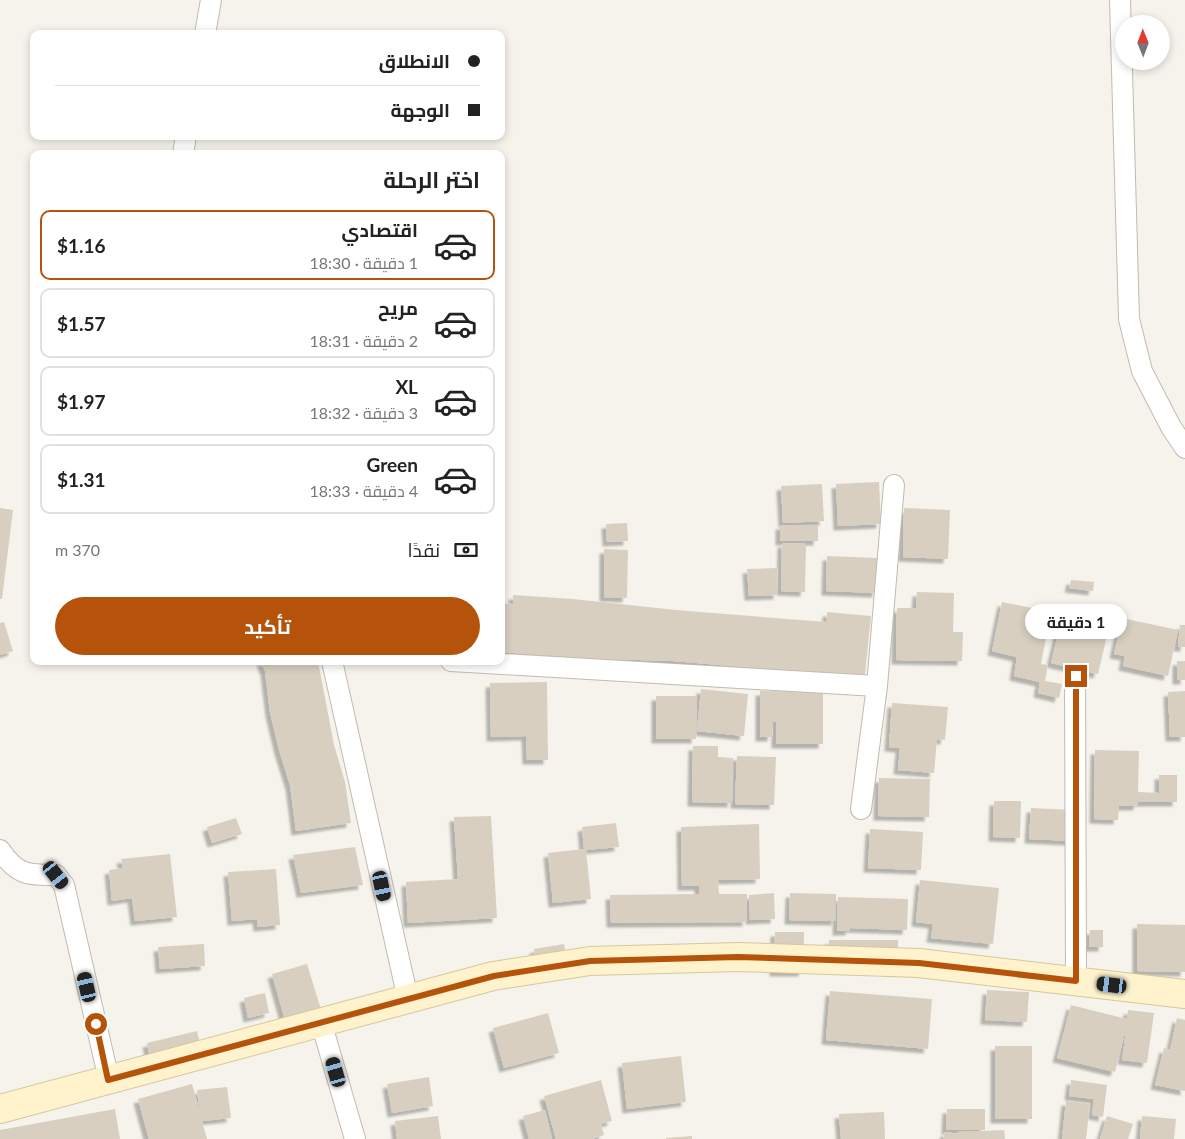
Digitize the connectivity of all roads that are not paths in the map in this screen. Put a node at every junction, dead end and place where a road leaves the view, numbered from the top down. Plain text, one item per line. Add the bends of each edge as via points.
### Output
1 (211, 0) edge
2 (1120, 0) edge
3 (206, 30) edge
4 (1185, 448) edge
5 (894, 485) dead end
6 (505, 664) edge
7 (333, 665) edge
8 (1076, 676) dead end
9 (878, 686) junction
10 (861, 810) dead end
11 (0, 850) edge
12 (1076, 981) junction
13 (1185, 994) edge
14 (408, 999) junction
15 (321, 1022) junction
16 (108, 1080) junction
17 (0, 1109) edge
18 (355, 1139) edge

1 - 3 street
2 - 4 street via 1129,319 1142,371
5 - 9 street
6 - 9 street
7 - 14 street
8 - 12 street
9 - 10 street
11 - 16 street via 13,868 32,875 56,875 64,885
12 - 13 street
12 - 14 street via 919,963 738,957 590,961 494,976
14 - 15 street
15 - 16 street
15 - 18 street
16 - 17 street

